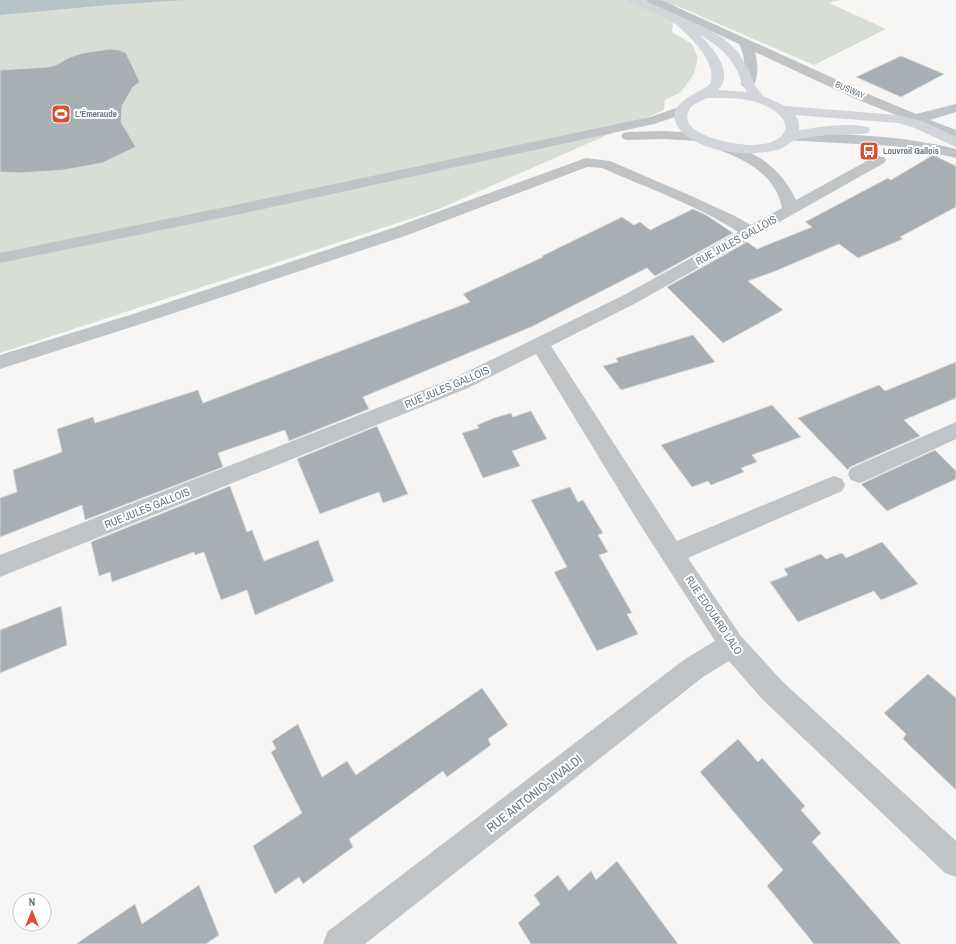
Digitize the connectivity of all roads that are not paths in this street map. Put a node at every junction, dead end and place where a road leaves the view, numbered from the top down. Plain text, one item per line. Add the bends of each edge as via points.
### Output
1 (632, 0) edge
2 (652, 0) edge
3 (668, 11) junction
4 (679, 22) junction
5 (744, 43) junction
6 (748, 84) junction
7 (704, 94) junction
8 (760, 99) junction
9 (956, 108) edge
10 (682, 110) junction
11 (782, 110) junction
12 (917, 118) junction
13 (898, 119) junction
14 (956, 124) edge
15 (936, 129) junction
16 (890, 131) junction
17 (956, 135) edge
18 (698, 137) junction
19 (789, 137) junction
20 (956, 143) edge
21 (724, 147) junction
22 (768, 147) junction
23 (956, 149) edge
24 (956, 154) edge
25 (878, 160) dead end
26 (434, 168) junction
27 (776, 181) junction
28 (790, 210) junction
29 (750, 232) junction
30 (0, 258) edge
31 (540, 344) junction
32 (0, 362) edge
33 (956, 430) edge
34 (859, 474) dead end
35 (834, 485) dead end
36 (673, 554) junction
37 (0, 566) edge
38 (732, 645) junction
39 (956, 862) edge
40 (339, 944) edge

1 - 3 main road
2 - 3 street, BUSWAY
3 - 4 main road
3 - 5 street, BUSWAY
4 - 6 main road via 719,41 733,54
4 - 7 main road via 698,38 716,67 718,80 715,86
5 - 6 street via 751,59
5 - 12 street, BUSWAY via 861,96
6 - 8 main road
7 - 8 main road via 732,94
7 - 10 main road
8 - 11 main road
9 - 12 street
10 - 18 main road via 683,124
10 - 26 street via 654,120
11 - 13 main road
11 - 19 main road via 792,123 793,130
12 - 13 street
12 - 15 street, BUSWAY
13 - 15 main road
14 - 15 street
15 - 16 street
15 - 17 street, BUSWAY
15 - 20 main road
16 - 19 main road via 827,130
16 - 23 main road via 918,136
18 - 21 main road
18 - 26 street via 632,135
19 - 22 main road
19 - 24 street via 890,141 937,148
21 - 22 main road
21 - 27 street, RUE JULES GALLOIS via 748,156
22 - 27 street via 767,158
25 - 28 street
26 - 30 street
27 - 28 street, RUE JULES GALLOIS via 789,201
28 - 29 street, RUE JULES GALLOIS
29 - 31 street, RUE JULES GALLOIS via 630,299
29 - 32 street via 731,220 605,164 586,162 392,234
31 - 36 street, RUE EDOUARD LALO
31 - 37 street, RUE JULES GALLOIS via 461,383
33 - 34 street
35 - 36 street
36 - 38 street, RUE EDOUARD LALO
38 - 39 street, RUE EDOUARD LALO via 772,690
38 - 40 street, RUE ANTONIO-VIVALDI via 694,668

